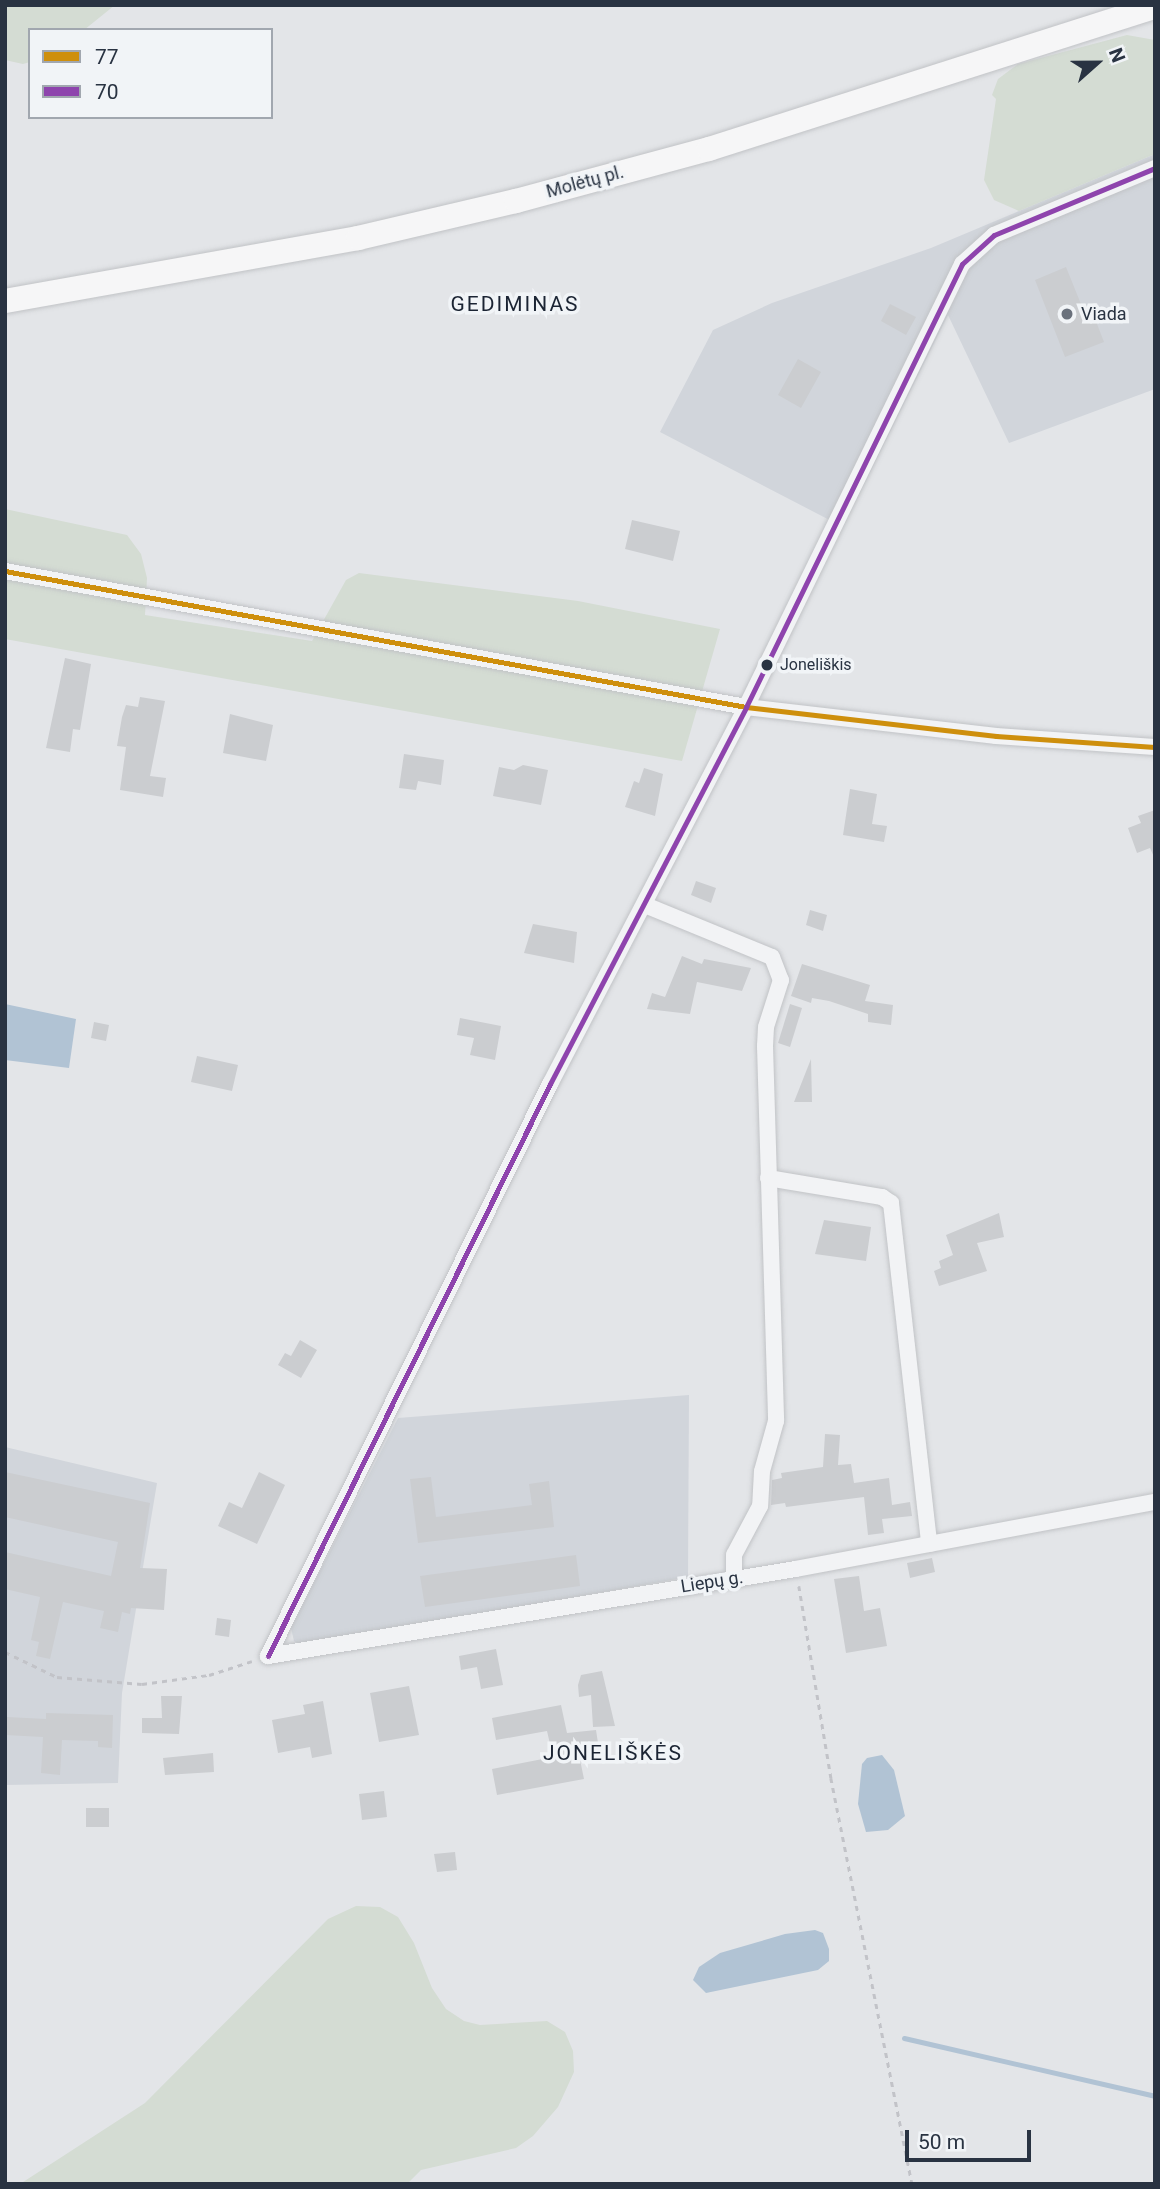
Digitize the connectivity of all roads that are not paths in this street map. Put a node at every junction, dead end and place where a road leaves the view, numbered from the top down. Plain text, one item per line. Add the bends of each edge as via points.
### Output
1 (1152, 10) edge
2 (1155, 168) edge
3 (5, 301) edge
4 (5, 571) edge
5 (746, 707) junction
6 (1155, 747) edge
7 (645, 905) junction
8 (768, 1178) junction
9 (1155, 1502) edge
10 (929, 1544) junction
11 (734, 1579) junction

1 - 3 highway, Molėtų pl. via 709,149 516,201 358,238
2 - 5 street via 994,235 962,264
4 - 5 street
5 - 6 street via 996,736
5 - 7 street
7 - 8 street via 772,957 779,967 780,980 765,1037
7 - 11 street, Liepų g. via 550,1084 268,1656
8 - 10 street via 882,1197 891,1203
8 - 11 street via 776,1421 762,1471 760,1506 734,1555
9 - 10 street, Liepų g.
10 - 11 street, Liepų g.

